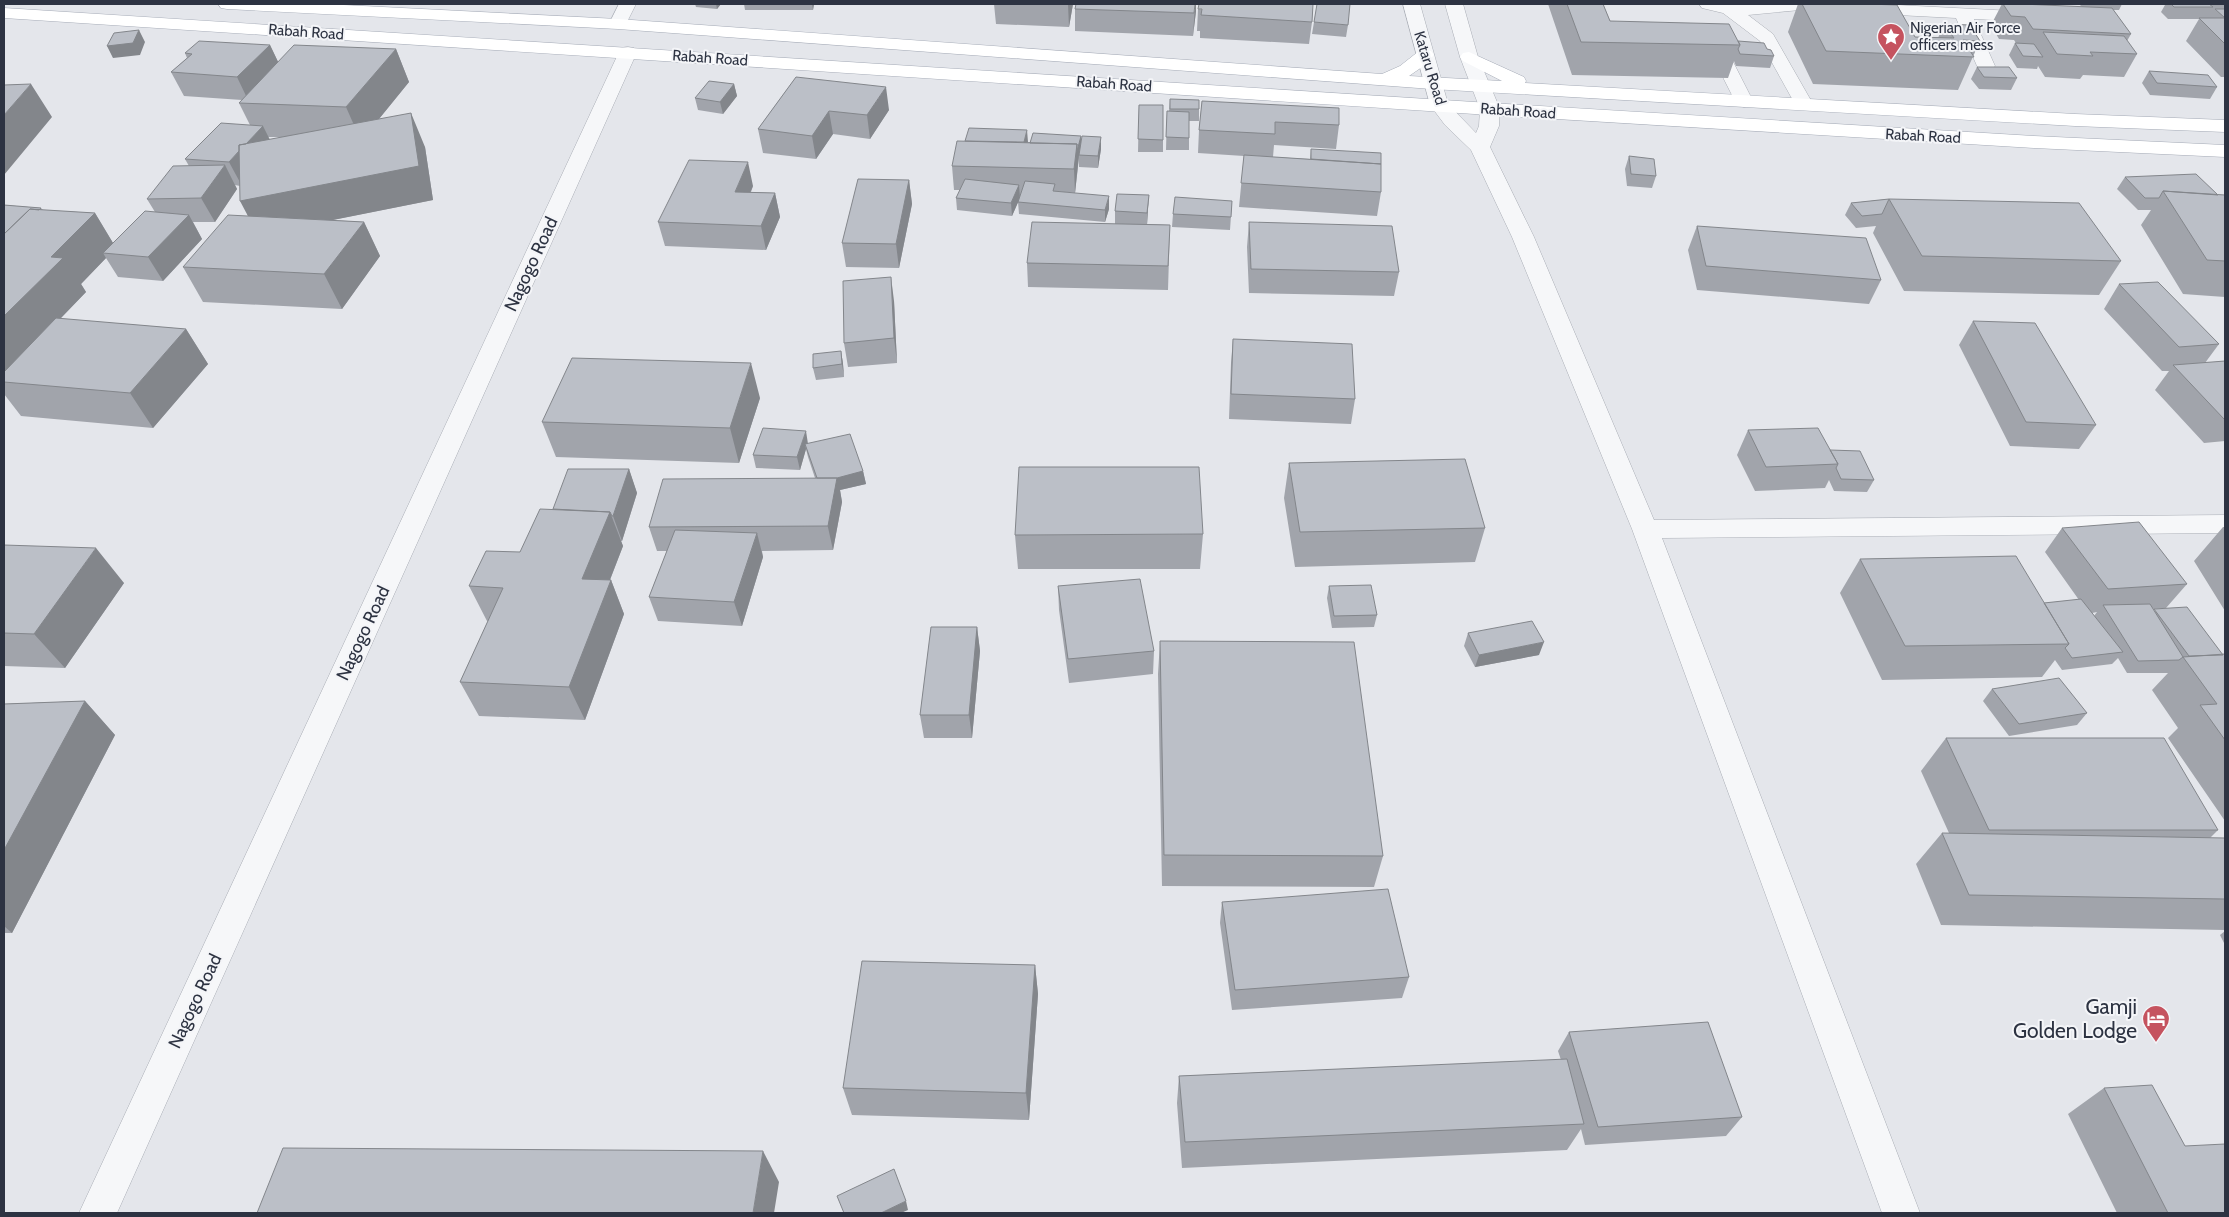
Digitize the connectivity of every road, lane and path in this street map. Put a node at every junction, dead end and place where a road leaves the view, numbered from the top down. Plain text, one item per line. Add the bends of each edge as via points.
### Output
1 (227, 4) edge
2 (627, 4) edge
3 (1411, 4) edge
4 (1454, 4) edge
5 (1708, 4) edge
6 (1958, 8) edge
7 (1729, 9) junction
8 (1758, 10) junction
9 (4, 13) edge
10 (2050, 18) edge
11 (618, 24) junction
12 (1894, 27) edge
13 (1951, 31) edge
14 (1972, 32) junction
15 (628, 52) junction
16 (1425, 55) junction
17 (1470, 58) junction
18 (1986, 66) edge
19 (1382, 79) junction
20 (1432, 83) junction
21 (1480, 85) junction
22 (1542, 90) junction
23 (1744, 101) junction
24 (1804, 104) junction
25 (1439, 105) junction
26 (1490, 110) junction
27 (2225, 126) edge
28 (1480, 147) junction
29 (2225, 151) edge
30 (2225, 524) edge
31 (1646, 529) junction
32 (98, 1213) edge
33 (1901, 1213) edge

1 - 11 main road, Rabah Road
2 - 11 street
3 - 16 street, Kataru Road
4 - 17 street
5 - 7 street
6 - 8 street via 1800,5
6 - 10 street
6 - 14 street
7 - 8 street
7 - 23 street via 1710,34
7 - 24 street via 1767,38
8 - 12 street via 1809,20
9 - 15 main road, Rabah Road
11 - 19 main road, Rabah Road
13 - 14 street
14 - 18 street
15 - 25 main road, Rabah Road
15 - 32 street, Nagogo Road
16 - 19 main road via 1416,65
16 - 20 street, Kataru Road
17 - 21 street
17 - 22 main road
19 - 20 main road, Rabah Road
20 - 21 main road, Rabah Road
20 - 25 street, Kataru Road
21 - 22 main road, Rabah Road
21 - 26 street
22 - 23 main road, Rabah Road
23 - 24 main road, Rabah Road
24 - 27 main road, Rabah Road
25 - 26 main road, Rabah Road
25 - 28 street, Kataru Road
26 - 28 street via 1489,126
26 - 29 main road, Rabah Road
28 - 31 street via 1523,236
30 - 31 street
31 - 33 street

